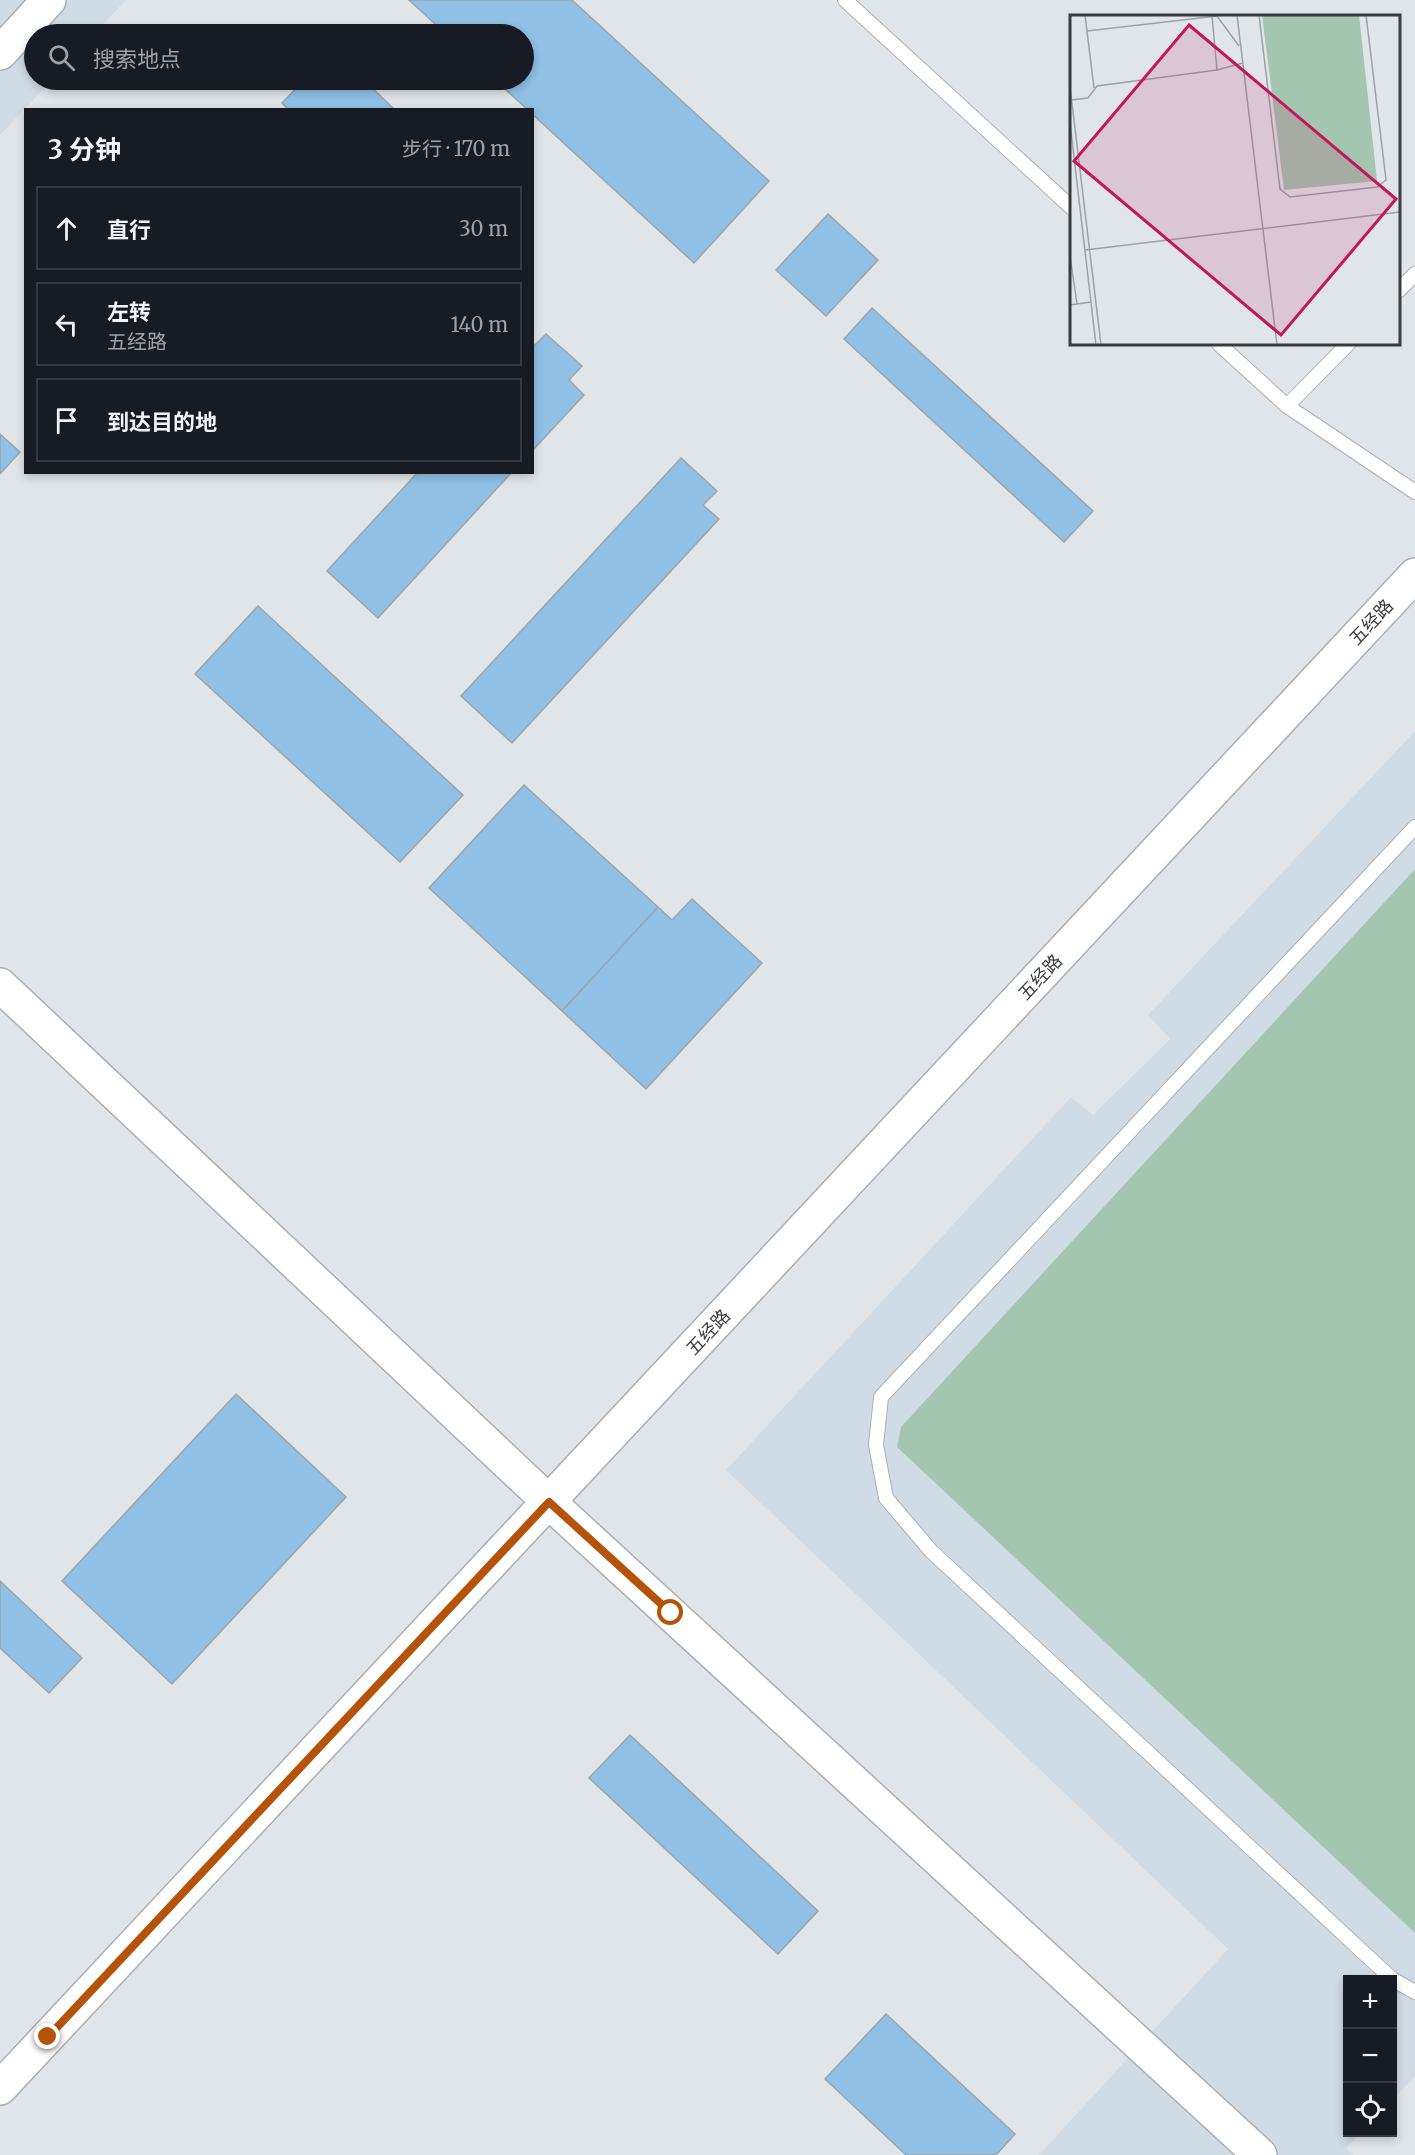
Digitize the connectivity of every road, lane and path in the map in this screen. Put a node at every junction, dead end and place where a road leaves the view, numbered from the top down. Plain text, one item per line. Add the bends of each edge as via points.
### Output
1 (49, 0) edge
2 (845, 0) edge
3 (27, 24) edge
4 (24, 27) edge
5 (0, 53) edge
6 (1070, 207) edge
7 (1415, 274) edge
8 (1400, 289) edge
9 (1220, 345) edge
10 (1347, 345) edge
11 (1287, 406) junction
12 (1415, 492) edge
13 (1415, 575) edge
14 (1415, 827) edge
15 (0, 985) edge
16 (549, 1502) junction
17 (1415, 1992) edge
18 (0, 2088) edge
19 (1260, 2155) edge

1 - 3 street
2 - 6 lane
4 - 5 street
7 - 8 lane
9 - 11 lane
10 - 11 lane
11 - 12 lane
13 - 16 street, 五经路
14 - 17 lane via 882,1397 876,1445 886,1498 931,1551 1392,1979
15 - 16 street
16 - 18 street, 五经路
16 - 19 street

